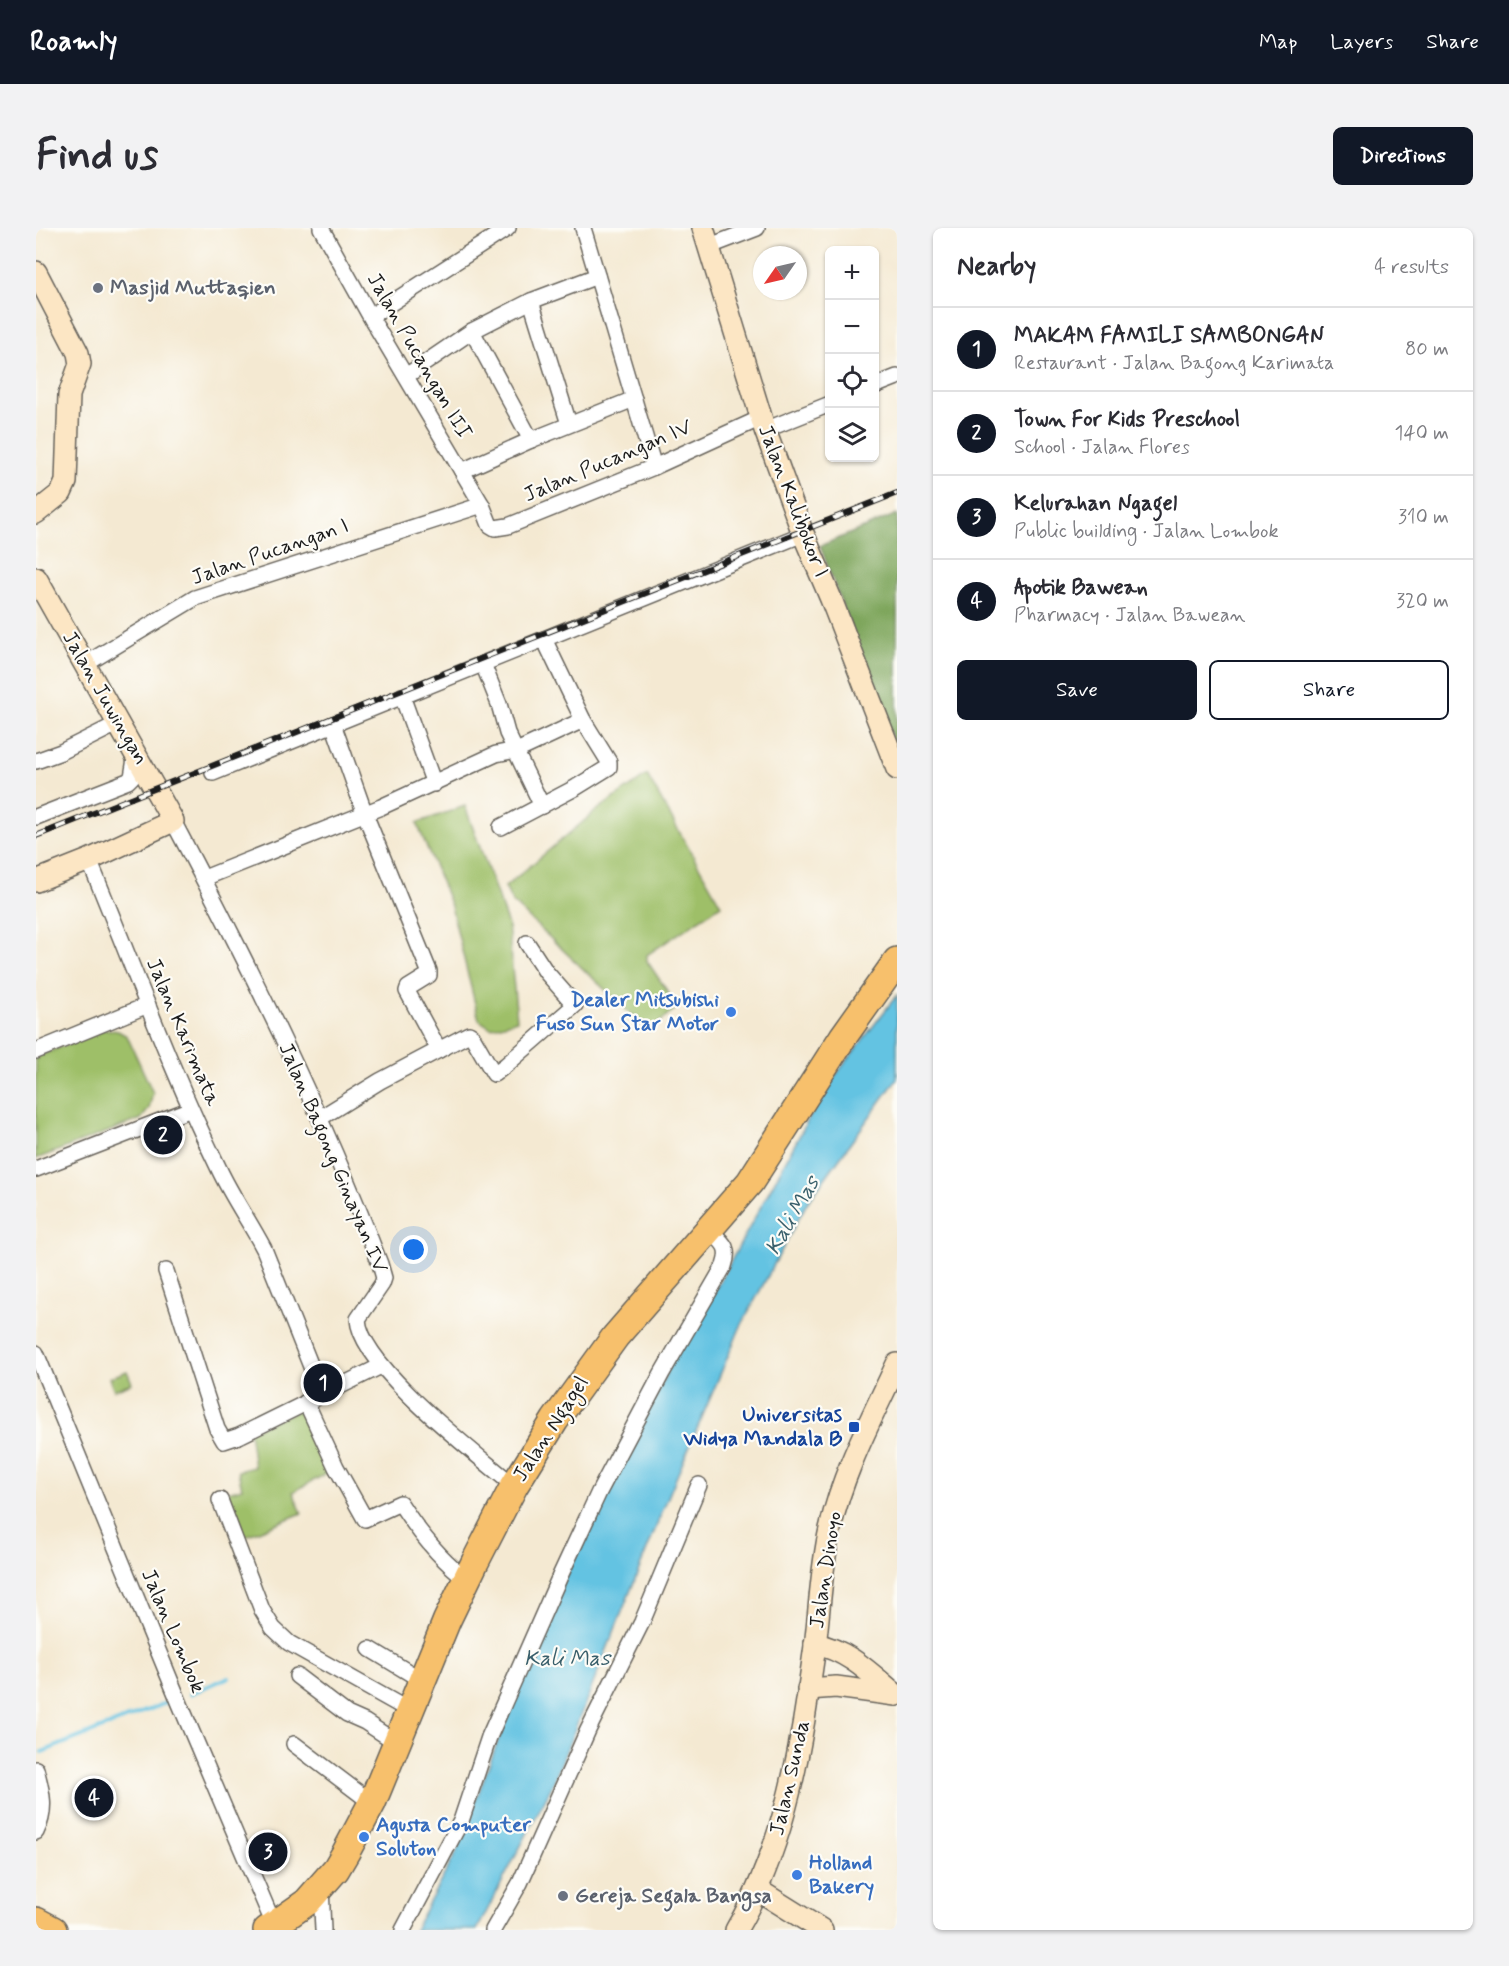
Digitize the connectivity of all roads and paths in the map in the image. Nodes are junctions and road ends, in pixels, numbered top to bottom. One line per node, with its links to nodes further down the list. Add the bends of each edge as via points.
1 (321, 228): 9 (street, Jalan Pucangan III)
2 (508, 228): 9 (street)
3 (583, 228): 7 (street)
4 (757, 228): 5 (street)
5 (707, 237): 17 (street, Jalan Kalibokor I)
6 (36, 273): 22 (street, via 80,364 69,395 66,482 61,493)
7 (597, 276): 8 (street); 14 (street)
8 (531, 301): 10 (street); 16 (street)
9 (370, 316): 11 (street, Jalan Pucangan III)
10 (472, 332): 11 (street); 18 (street)
11 (406, 376): 20 (street, Jalan Pucangan III)
12 (897, 376): 13 (street)
13 (879, 384)
14 (634, 399): 16 (street); 19 (street)
15 (825, 405): 17 (street, Jalan Pucangan IV)
16 (569, 424): 18 (street)
17 (763, 424): 19 (street, Jalan Pucangan IV); 23 (street, Jalan Kalibokor I)
18 (531, 440): 20 (street)
19 (654, 467): 21 (street, Jalan Pucangan IV, via 501,528 490,525)
20 (462, 471): 21 (street, Jalan Pucangan III)
21 (482, 504): 27 (street, Jalan Pucangan I, via 195,598)
22 (36, 513)
23 (803, 534): 25 (street); 35 (street, Jalan Kalibokor I)
24 (36, 578): 27 (street, Jalan Juwingan)
25 (544, 639): 26 (street); 29 (street)
26 (483, 664): 28 (street); 32 (street)
27 (84, 665): 30 (street, Jalan Juwingan)
28 (402, 696): 31 (street); 37 (street)
29 (583, 720): 32 (street); 39 (street, via 609,767)
30 (119, 723): 33 (street, Jalan Juwingan); 34 (street)
31 (333, 724): 36 (street); 40 (street)
32 (515, 750): 37 (street, via 496,754); 39 (street)
33 (136, 753): 38 (street, Jalan Juwingan); 41 (street, via 128,781)
34 (36, 761)
35 (897, 769)
36 (213, 773)
37 (434, 784): 40 (street)
38 (155, 788): 42 (street, Jalan Bagong Ginayan IV)
39 (542, 806): 43 (street)
40 (364, 814): 45 (street); 50 (street, via 429,971 426,978 407,991)
41 (36, 818)
42 (173, 821): 44 (street); 45 (street, Jalan Bagong Ginayan IV)
43 (501, 827)
44 (89, 860): 46 (street); 49 (street, Jalan Karimata)
45 (204, 878): 53 (street, Jalan Bagong Ginayan IV)
46 (36, 881)
47 (526, 943): 50 (street, via 575,1005 495,1074 469,1034)
48 (897, 961): 55 (highway, Jalan Ngagel, via 750,1182)
49 (148, 1005): 51 (street); 52 (street, Jalan Karimata)
50 (439, 1050): 53 (street)
51 (36, 1051)
52 (191, 1109): 54 (street); 60 (street, Jalan Karimata, via 228,1189 264,1249)
53 (320, 1118): 59 (street, Jalan Bagong Ginayan IV, via 383,1272 382,1284 358,1319)
54 (36, 1169)
55 (709, 1230): 63 (highway, Jalan Ngagel, via 597,1360); 85 (street, via 727,1250 724,1266 599,1492 492,1729 461,1821)
56 (166, 1271): 61 (street, via 224,1441)
57 (36, 1353): 82 (street, Jalan Lombok)
58 (897, 1365): 66 (street, Jalan Dinoyo, via 840,1494 830,1529)
59 (381, 1366): 60 (street); 63 (street, Jalan Bagong Ginayan IV)
60 (322, 1394): 61 (street)
61 (306, 1402): 65 (street, via 365,1519 400,1503 418,1530)
62 (699, 1485): 86 (street, via 642,1622 588,1730 520,1883)
63 (514, 1486): 65 (highway, Jalan Ngagel)
64 (220, 1500): 72 (street, via 257,1598 273,1628 290,1642)
65 (467, 1579): 69 (highway, Jalan Ngagel)
66 (815, 1644): 70 (street, Jalan Dinoyo); 71 (street, via 855,1661)
67 (370, 1649): 69 (street)
68 (297, 1676): 73 (street, via 347,1714)
69 (423, 1681): 72 (highway, Jalan Ngagel)
70 (808, 1689): 71 (street, via 844,1688); 79 (street, Jalan Sunda, via 784,1819)
71 (897, 1695)
72 (410, 1711): 73 (highway, Jalan Ngagel)
73 (397, 1743): 76 (highway, Jalan Ngagel)
74 (294, 1744): 76 (street)
75 (36, 1769): 77 (street, via 44,1806)
76 (372, 1803): 78 (highway, Jalan Ngagel, via 341,1861)
77 (36, 1832)
78 (321, 1887): 82 (highway, Jalan Ngagel); 84 (street)
79 (758, 1890): 81 (street, Jalan Sunda); 87 (street)
80 (36, 1921): 83 (highway)
81 (744, 1927)
82 (270, 1928)
83 (53, 1930)
84 (323, 1930)
85 (403, 1930)
86 (493, 1930)
87 (822, 1930)

